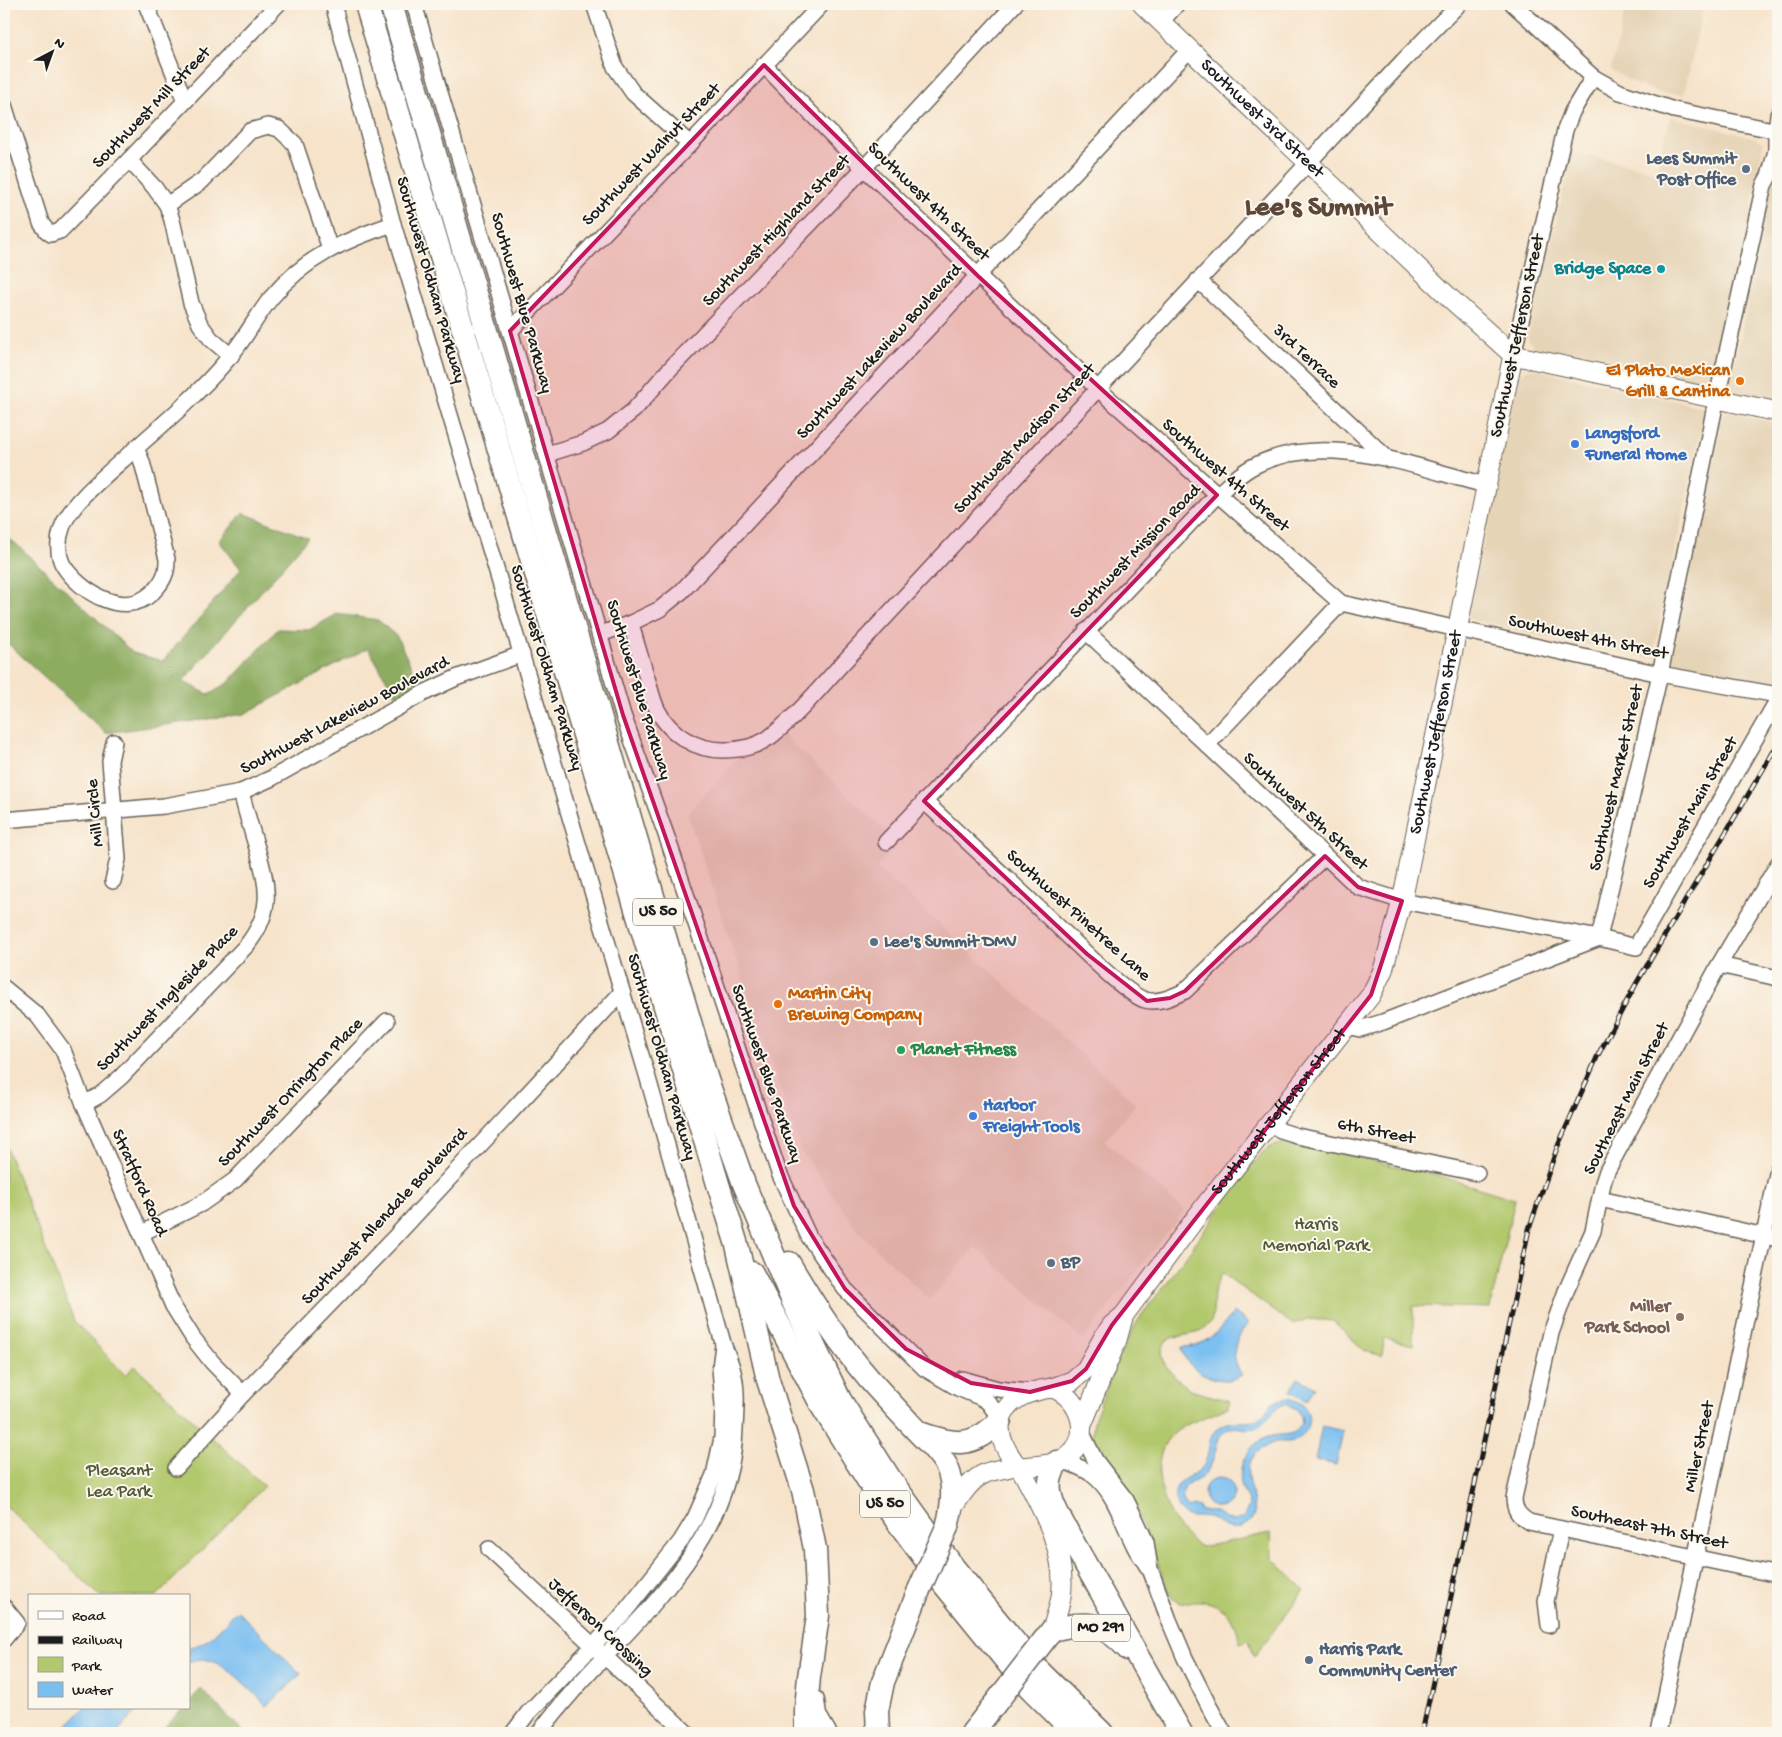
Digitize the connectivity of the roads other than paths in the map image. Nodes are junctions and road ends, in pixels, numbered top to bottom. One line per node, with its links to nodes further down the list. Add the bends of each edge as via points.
1 (146, 4): 18 (street)
2 (278, 4): 18 (street, Southwest Mill Street)
3 (333, 4): 27 (street, Southwest Oldham Parkway)
4 (366, 4): 77 (highway, US 50)
5 (391, 4): 73 (highway, US 50, via 707,1080)
6 (414, 4): 31 (street, Southwest Blue Parkway)
7 (594, 4): 22 (street, via 615,67 634,93)
8 (822, 4): 16 (street, Southwest Walnut Street)
9 (1015, 4): 25 (street, Southwest Highland Street)
10 (1142, 4): 14 (main road, Southwest 3rd Street)
11 (1177, 4): 14 (street)
12 (1459, 4): 24 (street, Southwest Madison Street)
13 (1513, 4): 17 (street)
14 (1161, 22): 15 (main road, Southwest 3rd Street)
15 (1190, 49): 24 (main road, Southwest 3rd Street); 29 (street, Southwest Lakeview Boulevard)
16 (764, 66): 22 (street, Southwest Walnut Street); 25 (street, Southwest 4th Street)
17 (1592, 77): 21 (street, via 1620,92 1674,110); 32 (street, Southwest Jefferson Street, via 1565,130)
18 (185, 101): 23 (street, Southwest Mill Street)
19 (4, 105): 23 (street, Southwest Mill Street, via 41,223 51,234 60,231)
20 (1778, 115): 21 (street, Southwest Market Street)
21 (1777, 131): 35 (street, Southwest Market Street, via 1776,151 1764,185)
22 (690, 144): 31 (street, Southwest Walnut Street)
23 (130, 160): 26 (street)
24 (1309, 163): 30 (street, Southwest Madison Street); 32 (main road, Southwest 3rd Street)
25 (864, 168): 29 (street, Southwest 4th Street); 38 (street, Southwest Highland Street, via 634,410 608,431)
26 (167, 205): 28 (street, via 202,181 250,131 268,126 279,128 296,144); 33 (street, via 190,303 211,339)
27 (393, 224): 28 (street); 47 (street, Southwest Oldham Parkway)
28 (330, 249): 33 (street, via 297,272 270,299)
29 (978, 276): 34 (street, Southwest 4th Street); 43 (street, Southwest Lakeview Boulevard, via 680,592 660,609)
30 (1198, 280): 34 (street, Southwest Madison Street); 39 (street, 3rd Terrace)
31 (510, 332): 38 (street, Southwest Blue Parkway)
32 (1513, 355): 35 (main road, Southwest 3rd Street); 40 (main road, Southwest Jefferson Street)
33 (231, 356): 37 (street)
34 (1098, 388): 41 (street, Southwest 4th Street); 43 (street, Southwest Madison Street, via 840,666 786,722 761,742 738,750 719,750 702,748 683,740 657,711)
35 (1717, 400): 36 (main road, Southwest 3rd Street); 48 (street, Southwest Market Street)
36 (1778, 412)
37 (136, 448): 37 (street, via 72,509 59,539 63,564 76,579 91,593 119,604 146,598 158,588 165,574 167,559)
38 (547, 454): 46 (street, Southwest Blue Parkway)
39 (1389, 460): 40 (street, Southwest Mission Road); 41 (street, Southwest Mission Road, via 1334,450 1292,453 1251,467)
40 (1486, 485): 44 (main road, Southwest Jefferson Street)
41 (1217, 495): 42 (street, Southwest 4th Street); 45 (street, Southwest Mission Road)
42 (1341, 603): 44 (street, Southwest 4th Street); 51 (street)
43 (631, 623): 46 (street, Southwest Lakeview Boulevard)
44 (1457, 629): 48 (street, Southwest 4th Street); 60 (main road, Southwest Jefferson Street)
45 (1086, 631): 51 (street, Southwest 5th Street); 53 (street, Southwest Mission Road)
46 (601, 634): 79 (street, Southwest Blue Parkway, via 624,715 779,1173 809,1237 824,1260 845,1289)
47 (522, 654): 52 (street, Southwest Lakeview Boulevard, via 424,693); 66 (street, Southwest Oldham Parkway)
48 (1660, 674): 49 (street, Southwest 4th Street); 61 (street, Southwest Market Street)
49 (1778, 697): 62 (street, Southwest Main Street)
50 (114, 742): 54 (street, Mill Circle, via 110,761)
51 (1207, 746): 57 (street, Southwest 5th Street)
52 (241, 792): 54 (street, Southwest Lakeview Boulevard); 69 (street, Southwest Ingleside Place, via 266,880 260,925 247,945 121,1077)
53 (924, 801): 56 (street, Southwest Mission Road); 57 (street, Southwest Pinetree Lane, via 1087,954 1131,992 1147,1001 1170,998 1185,991)
54 (114, 811): 55 (street, Southwest Lakeview Boulevard); 59 (street, Mill Circle, via 118,859)
55 (4, 820)
56 (886, 842)
57 (1325, 856): 60 (street, Southwest 5th Street, via 1358,888)
58 (1778, 864): 63 (street, Southeast Main Street)
59 (112, 881)
60 (1402, 901): 61 (street, Southwest 5th Street); 68 (main road, Southwest Jefferson Street, via 1383,970 1371,995)
61 (1599, 938): 62 (street, Southwest 5th Street); 68 (street, via 1383,1022 1360,1029)
62 (1636, 947)
63 (1719, 965): 64 (street); 74 (street, Southeast Main Street, via 1607,1171)
64 (1778, 978)
65 (4, 988): 69 (street, Stratford Road, via 37,1015 63,1050)
66 (622, 992): 82 (street, Southwest Allendale Boulevard, via 394,1238); 91 (street, Southwest Oldham Parkway, via 723,1344 720,1368 722,1438)
67 (386, 1021): 75 (street, Southwest Orrington Place, via 235,1180 201,1204)
68 (1346, 1026): 70 (main road, Southwest Jefferson Street)
69 (84, 1104): 75 (street, Stratford Road)
70 (1270, 1122): 72 (street, 6th Street, via 1281,1131 1297,1136); 78 (main road, Southwest Jefferson Street)
71 (1778, 1169): 76 (street, Miller Street)
72 (1477, 1173)
73 (744, 1184): 85 (highway, via 819,1313 868,1378); 113 (highway, US 50, via 794,1304 840,1400 890,1479 954,1568 1034,1667)
74 (1600, 1199): 76 (street); 89 (street, Southeast Main Street, via 1593,1231 1566,1291 1546,1350 1514,1498)
75 (142, 1233): 82 (street, Stratford Road, via 165,1290 193,1338)
76 (1771, 1237): 94 (street, Miller Street)
77 (738, 1245): 104 (highway, via 768,1380 803,1490 815,1550 818,1616); 112 (highway, US 50, via 823,1408 874,1490 942,1583 1021,1679)
78 (1124, 1315): 80 (main road, Southwest Jefferson Street, via 1112,1325 1086,1369 1072,1381); 84 (main road, Southwest Jefferson Street)
79 (906, 1350): 81 (street, Southwest Blue Parkway, via 971,1383 998,1390); 83 (street, Southwest Blue Parkway, via 924,1368 988,1402)
80 (1052, 1388): 81 (main road); 84 (main road, via 1060,1390 1073,1403)
81 (1030, 1392): 83 (main road, via 1008,1406)
82 (243, 1394): 88 (street, Southwest Allendale Boulevard)
83 (1000, 1419): 85 (highway, via 984,1436 965,1442 943,1441); 87 (main road, via 1002,1442)
84 (1082, 1429): 86 (main road, via 1080,1440 1071,1453); 95 (street, via 1095,1460 1126,1500 1146,1542)
85 (919, 1433): 90 (highway, via 947,1468 950,1480)
86 (1059, 1461): 87 (main road); 95 (street, via 1093,1474 1102,1483 1136,1550); 103 (highway, via 1050,1481 1054,1504)
87 (1018, 1466): 90 (main road, via 976,1478 968,1485); 99 (main road, via 1047,1522 1061,1563 1061,1596)
88 (176, 1468)
89 (1516, 1511): 92 (street, Southeast 7th Street, via 1528,1522)
90 (949, 1519): 111 (highway, bridge, via 883,1682 877,1711)
91 (702, 1522): 101 (street, Southwest Oldham Parkway, via 681,1541 620,1619); 102 (street, Southwest Oldham Parkway, via 692,1554 675,1580)
92 (1561, 1529): 94 (street, Southeast 7th Street); 98 (street, via 1546,1601)
93 (489, 1549): 101 (street, Jefferson Crossing)
94 (1696, 1557): 96 (street, Southeast 7th Street); 116 (street, Miller Street)
95 (1150, 1569): 115 (street, via 1186,1658)
96 (1778, 1575)
97 (4, 1606): 100 (street, via 17,1623)
98 (1549, 1625)
99 (1048, 1635): 103 (highway, MO 291, via 1080,1624 1090,1625 1107,1630); 105 (highway, bridge)
100 (4, 1639)
101 (593, 1647): 102 (street, Jefferson Crossing); 106 (street, Southwest Oldham Parkway, via 528,1713)
102 (605, 1658): 107 (street, Southwest Oldham Parkway); 108 (street, Jefferson Crossing)
103 (1140, 1661): 114 (highway, MO 291)
104 (809, 1677): 109 (highway); 110 (highway, via 815,1716)
105 (985, 1722)
106 (513, 1733)
107 (539, 1733)
108 (687, 1733)
109 (806, 1733)
110 (825, 1733)
111 (878, 1733)
112 (1076, 1733)
113 (1102, 1733)
114 (1181, 1733)
115 (1224, 1733)
116 (1658, 1733)

